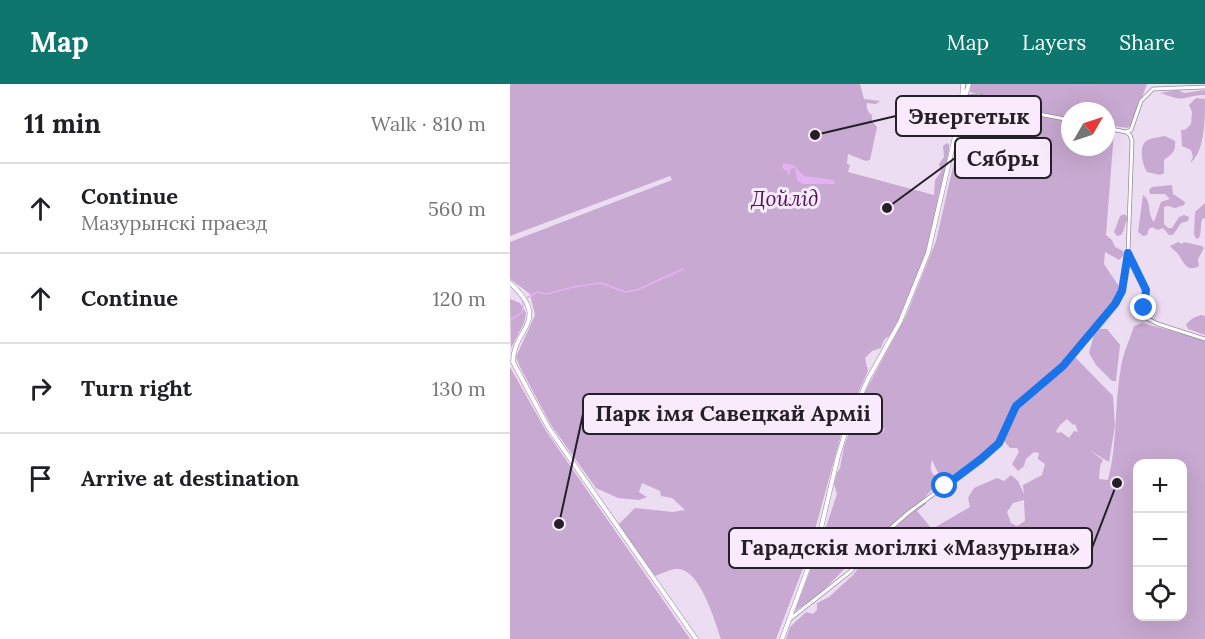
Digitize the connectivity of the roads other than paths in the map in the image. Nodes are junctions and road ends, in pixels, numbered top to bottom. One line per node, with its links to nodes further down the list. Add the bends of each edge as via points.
1 (963, 84): 4 (street)
2 (969, 84): 4 (street)
3 (1205, 87): 6 (street, via 1150,91 1141,101)
4 (964, 96): 5 (street, via 979,96); 13 (street, via 928,253 900,322 847,427 821,531)
5 (1061, 118)
6 (1134, 128): 8 (street); 9 (street)
7 (1115, 130): 8 (street)
8 (1126, 132): 9 (street)
9 (1132, 141): 10 (street)
10 (1128, 253): 12 (street, via 1146,290 1144,317); 13 (street, via 1122,291 1115,304 1063,366 1016,406 999,443 908,513 867,549 851,571)
11 (510, 283): 14 (street, via 525,299 530,312 513,362 548,428)
12 (1205, 339)
13 (789, 620): 15 (street)
14 (696, 639)
15 (782, 639)

